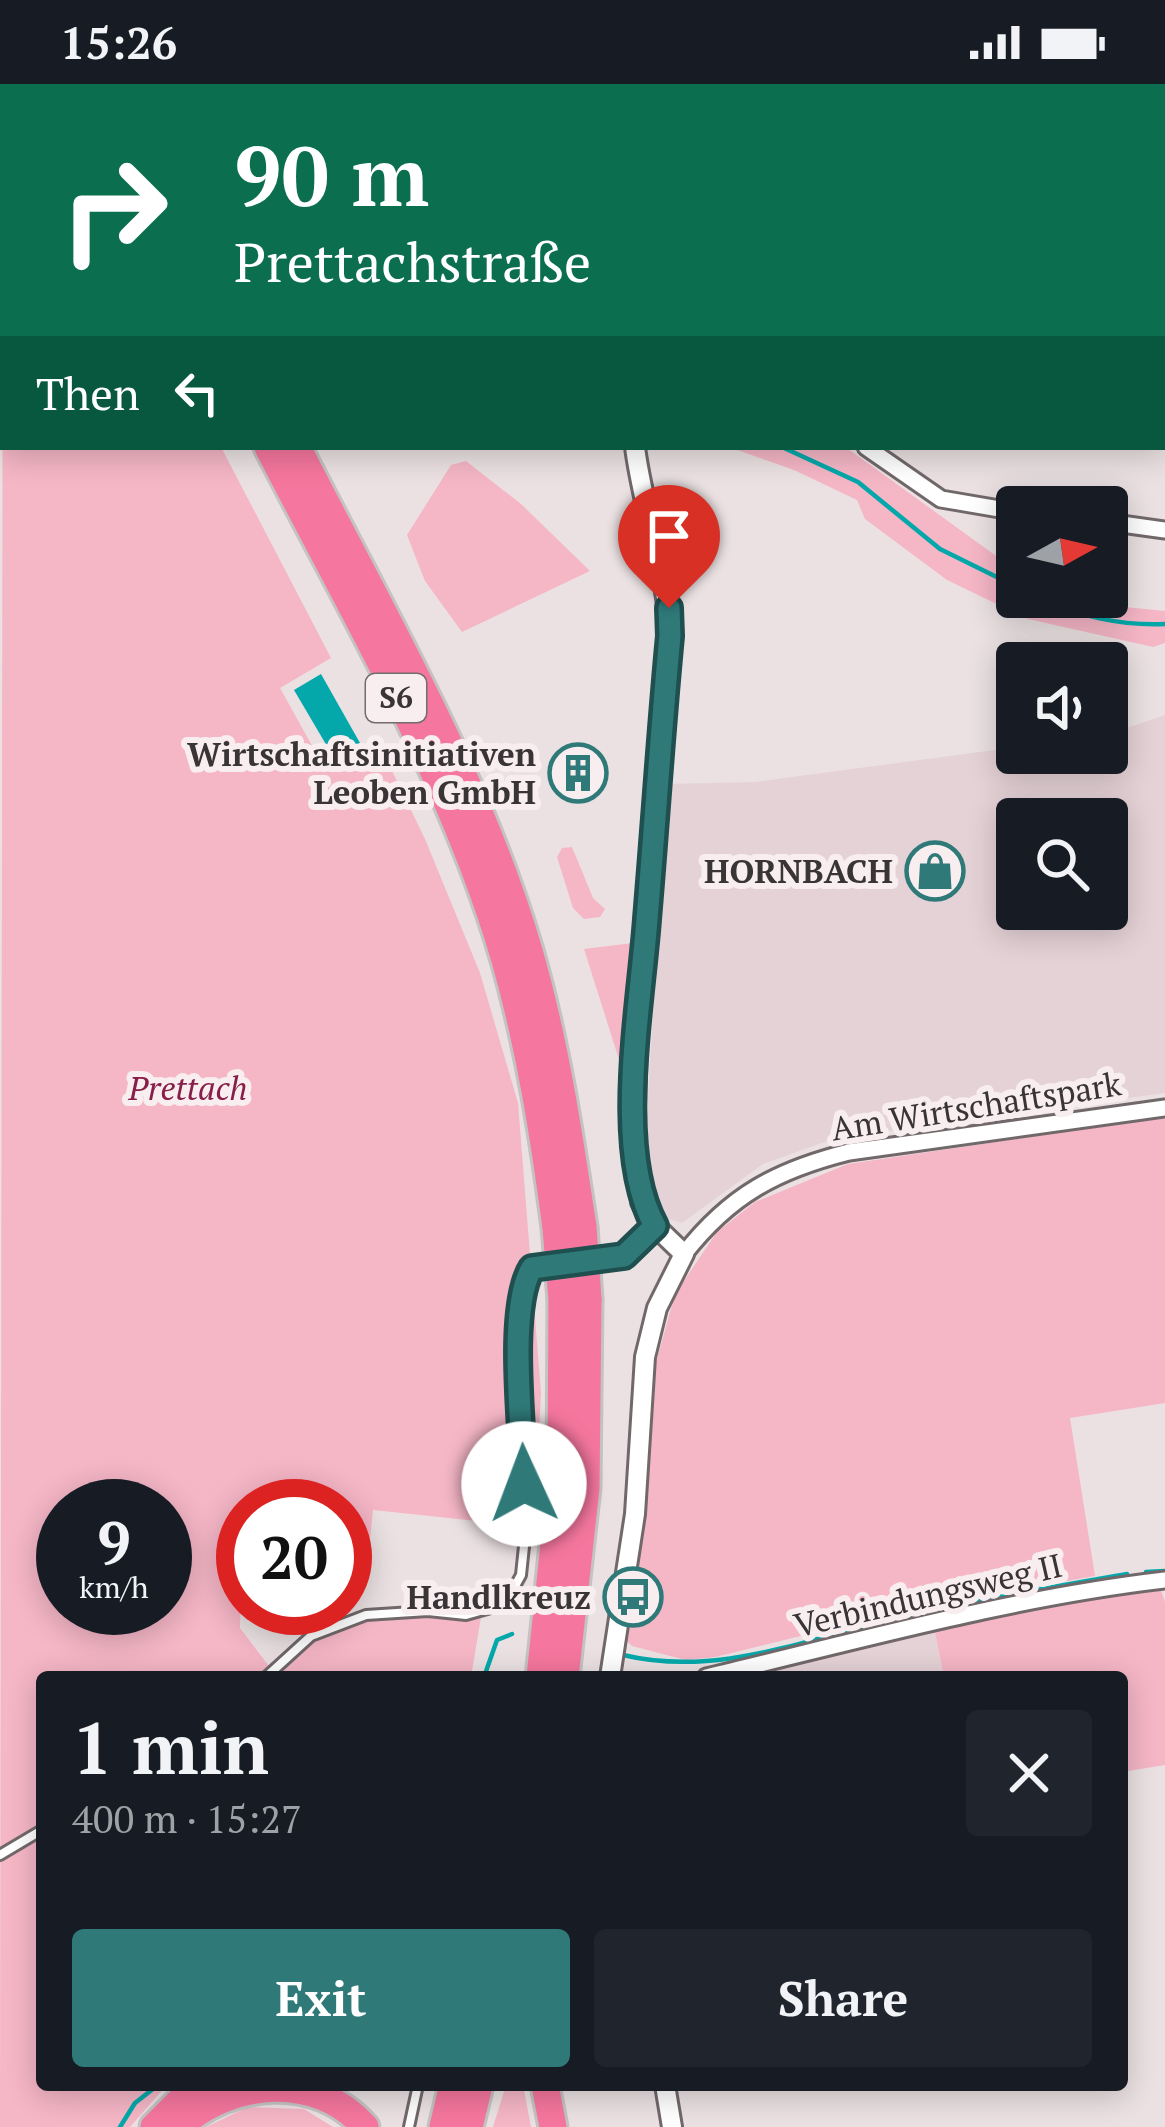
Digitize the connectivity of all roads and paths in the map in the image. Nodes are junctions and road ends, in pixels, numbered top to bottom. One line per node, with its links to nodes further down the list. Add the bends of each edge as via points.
1 (270, 450): 10 (highway, S6, via 462,842 504,957)
2 (299, 450): 10 (highway, S6, via 487,832 528,950 562,1087)
3 (635, 450): 9 (street, via 665,576 670,636 634,1088 641,1202)
4 (870, 450): 5 (street, via 941,500)
5 (996, 509)
6 (1128, 525): 7 (street)
7 (1165, 530)
8 (1165, 1108): 11 (street, Am Wirtschaftspark, via 802,1164 735,1202)
9 (655, 1226): 11 (street); 14 (lane, via 624,1256 532,1268 522,1288 526,1527 521,1575 506,1604 466,1615 366,1615 311,1636)
10 (569, 1228): 12 (highway, S6, bridge)
11 (684, 1254): 17 (street, via 657,1308 645,1357 634,1514)
12 (575, 1299): 15 (highway, S6); 16 (highway, S6, via 586,1488)
13 (1165, 1580): 18 (street, Verbindungsweg II, via 1038,1599)
14 (273, 1671)
15 (541, 1671)
16 (566, 1671)
17 (611, 1671)
18 (732, 1671)
19 (36, 1834): 20 (lane)
20 (0, 1855)
21 (190, 2091): 29 (highway)
22 (245, 2091): 30 (highway, via 205,2106)
23 (303, 2091): 31 (highway)
24 (417, 2091): 32 (lane)
25 (451, 2091): 33 (highway)
26 (478, 2091): 34 (highway)
27 (546, 2091): 35 (highway)
28 (666, 2091): 36 (street)
29 (154, 2127)
30 (179, 2127)
31 (365, 2127)
32 (409, 2127)
33 (442, 2127)
34 (469, 2127)
35 (553, 2127)
36 (672, 2127)

